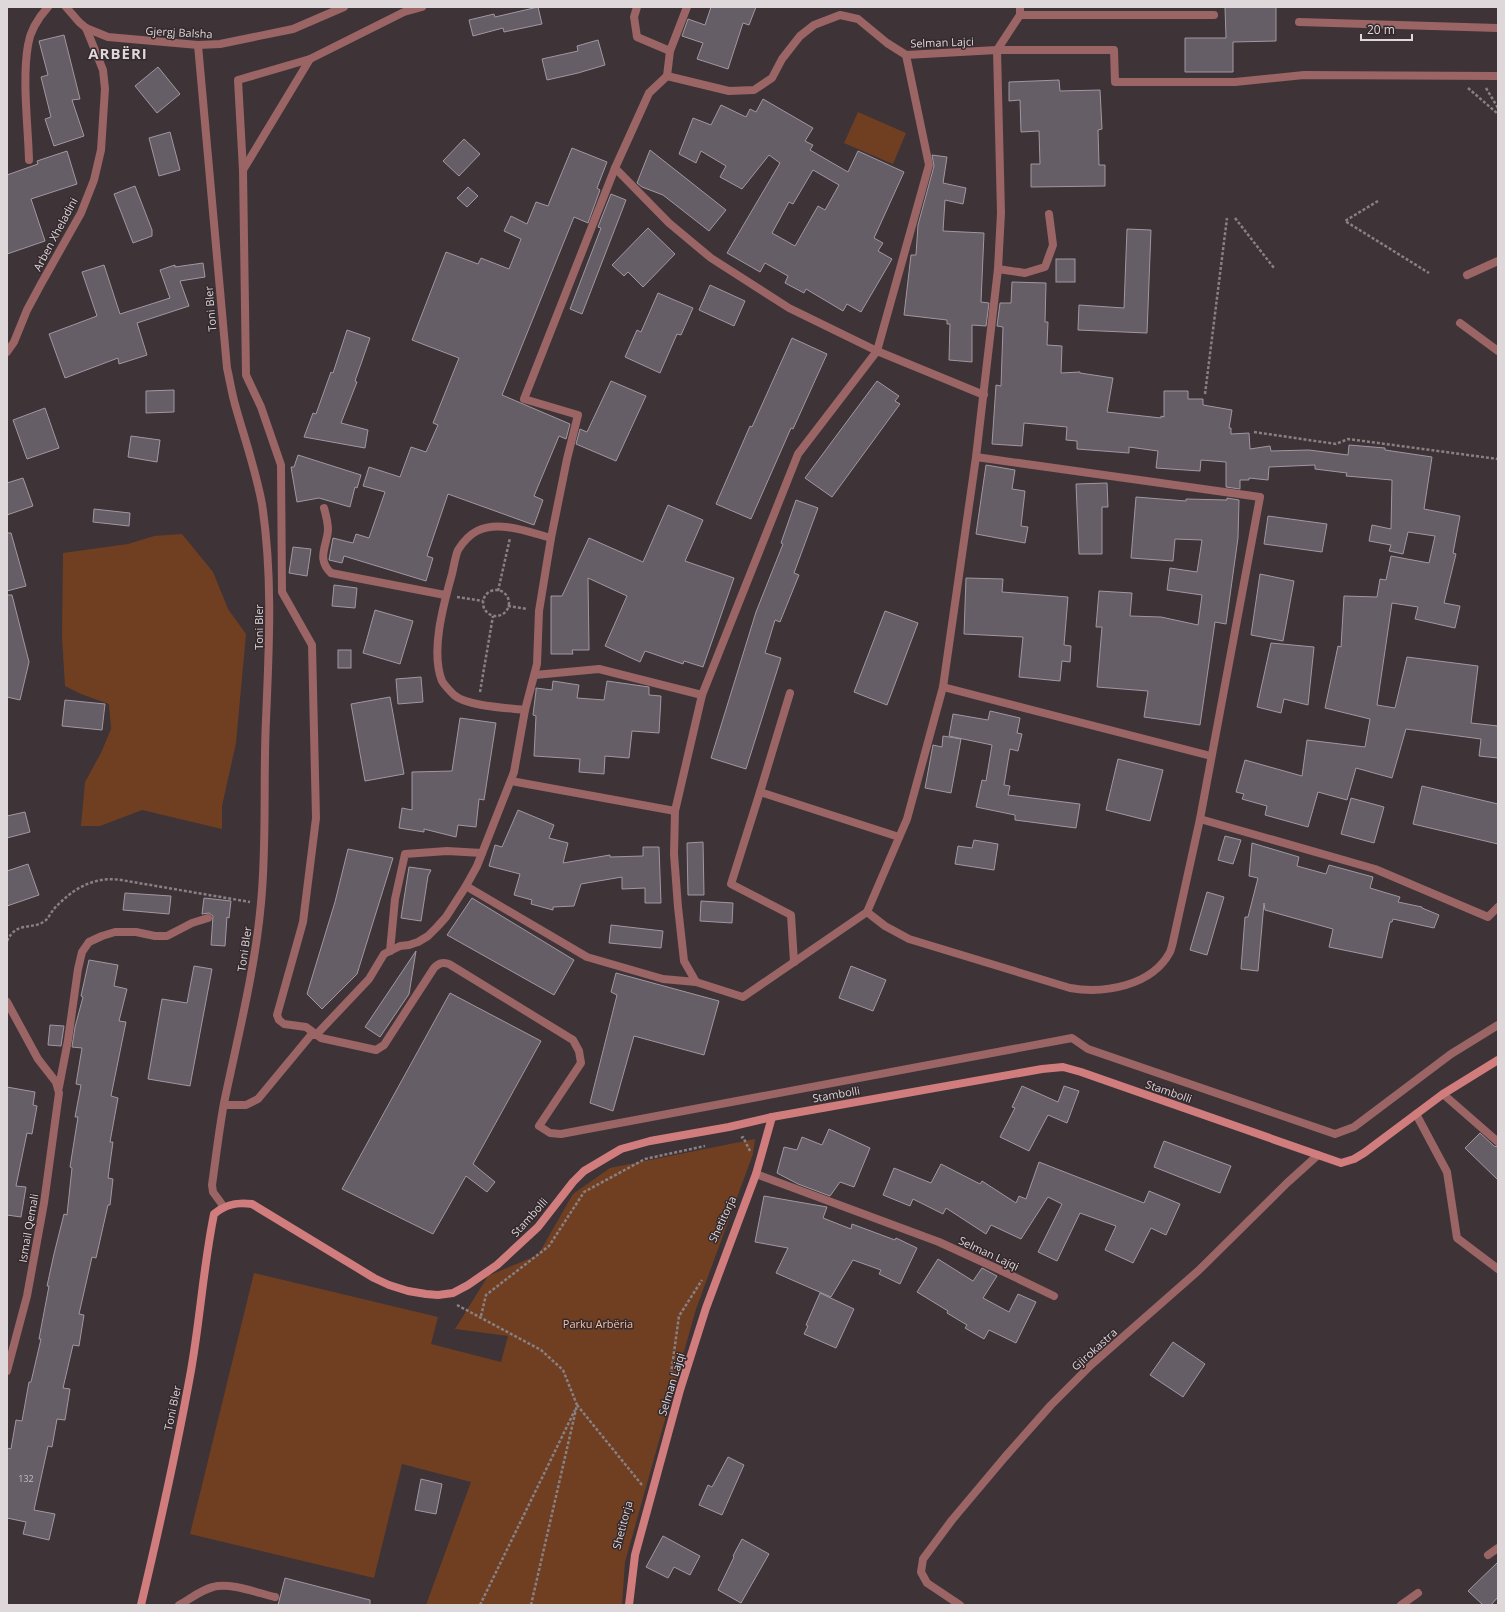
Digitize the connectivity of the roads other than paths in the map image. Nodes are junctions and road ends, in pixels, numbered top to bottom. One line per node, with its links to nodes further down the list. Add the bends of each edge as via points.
1 (48, 7): 19 (street, via 34,26 28,44 26,74)
2 (66, 7): 10 (street, Gjergj Balsha)
3 (344, 7): 12 (street, Gjergj Balsha, via 293,29 220,44)
4 (422, 7): 16 (street, via 404,12)
5 (637, 7): 14 (street, via 634,17 637,37)
6 (687, 7): 14 (street)
7 (1020, 11): 8 (street); 13 (street)
8 (1214, 15)
9 (1299, 22): 11 (street)
10 (86, 28): 12 (street, Gjergj Balsha, via 108,37); 29 (street, Arben Xheladini, via 103,70 105,89 101,150 94,180 81,213)
11 (1498, 28)
12 (198, 45): 60 (street, Toni Bler, via 227,368 262,504 270,631 264,750 264,853 261,904 249,985)
13 (997, 50): 15 (street, Selman Lajci); 18 (street, Selman Lajci, via 1114,50 1114,82 1234,82 1304,75); 24 (street, via 1001,213)
14 (670, 51): 17 (street)
15 (906, 55): 17 (street, Selman Lajci, via 858,19 840,14 814,25 800,36 782,59 772,78 754,90 728,91); 28 (street, via 929,165)
16 (310, 59): 21 (street); 21 (street, via 238,80)
17 (667, 76): 20 (street, via 649,93)
18 (1498, 76)
19 (29, 160)
20 (615, 168): 28 (street, via 669,223 711,258 789,308); 33 (street, via 524,399 578,415)
21 (243, 170): 56 (street, via 246,375 261,407 282,465 282,592 312,645 316,818 304,922 277,1015 284,1024 306,1027)
22 (1049, 214): 24 (street, via 1053,245 1045,267 1025,273)
23 (1498, 261): 25 (street)
24 (998, 269): 30 (street)
25 (1467, 275)
26 (1460, 323): 27 (street)
27 (1498, 350)
28 (876, 351): 30 (street); 38 (street, via 798,454)
29 (7, 352)
30 (984, 395): 31 (street)
31 (976, 457): 36 (street); 40 (street, via 1260,497)
32 (324, 508): 34 (street, via 328,529 323,560 331,573)
33 (551, 538): 34 (street, via 512,528 488,527 478,530 469,535 458,551); 35 (street, via 539,610)
34 (445, 595): 39 (street, via 438,648 443,682 455,697 464,701)
35 (535, 675): 38 (street, via 599,669); 39 (street)
36 (943, 687): 40 (street); 45 (street, via 907,819)
37 (790, 693): 42 (street)
38 (702, 695): 43 (street)
39 (525, 710): 41 (street)
40 (1211, 756): 44 (street)
41 (511, 781): 43 (street); 46 (street)
42 (760, 792): 45 (street); 52 (street, via 731,884 791,915)
43 (675, 811): 53 (street, via 674,854 684,960)
44 (1200, 819): 48 (street, via 1375,869 1488,917); 49 (street, via 1170,951 1150,974 1138,981 1102,990 1084,991 1070,988 909,939 885,926)
45 (899, 837): 49 (street)
46 (482, 853): 47 (street); 51 (street, via 447,851 405,854 395,899)
47 (466, 886): 51 (street, via 446,917 428,936); 53 (street, via 587,956 664,979)
48 (1498, 907)
49 (867, 912): 52 (street)
50 (208, 918): 58 (street, Ismail Qemali, via 167,936 116,932 89,942 82,952 78,969)
51 (390, 951): 56 (street, via 384,954 369,979)
52 (794, 962): 53 (street, via 743,997)
53 (696, 982)
54 (7, 1002): 58 (street, via 38,1059)
55 (1498, 1025): 56 (street, via 1451,1054 1354,1127 1335,1134 1088,1049 1072,1038 561,1134 550,1133 539,1126 581,1063 579,1051 573,1040 444,963 434,968 380,1048 370,1050)
56 (316, 1035): 60 (street, via 311,1035 258,1099 246,1105)
57 (1498, 1060): 59 (street, Stambolli)
58 (59, 1087): 70 (street, Ismail Qemali, via 44,1203 27,1296)
59 (1443, 1094): 61 (street, Stambolli); 63 (street)
60 (224, 1106): 66 (street, Toni Bler, via 212,1185 213,1192)
61 (1416, 1114): 64 (street, Stambolli, via 1364,1153 1347,1162 1341,1163); 68 (street, via 1447,1172 1457,1238)
62 (772, 1116): 64 (street, Stambolli, via 1063,1067); 65 (street, Selman Lajqi); 66 (street, Stambolli, via 621,1149 584,1171 538,1227 497,1265 453,1293 438,1295 408,1291 374,1278 252,1204 236,1203)
63 (1498, 1142)
64 (1318, 1155): 78 (street, Gjirokastra, via 1287,1182 1198,1271 1091,1365 1051,1405 967,1503 923,1559 921,1572 927,1583)
65 (756, 1174): 69 (street, Selman Lajqi, via 939,1242); 77 (street, Selman Lajqi, via 706,1308 680,1390 635,1555)
66 (224, 1207): 67 (street, Stambolli)
67 (214, 1214): 75 (street, Toni Bler, via 190,1377)
68 (1498, 1269)
69 (1054, 1296)
70 (7, 1370)
71 (1498, 1548): 72 (street)
72 (1488, 1555)
73 (1418, 1593): 79 (street)
74 (275, 1597): 76 (street, via 223,1585 203,1591)
75 (141, 1605)
76 (179, 1605)
77 (629, 1605)
78 (960, 1605)
79 (1402, 1605)

